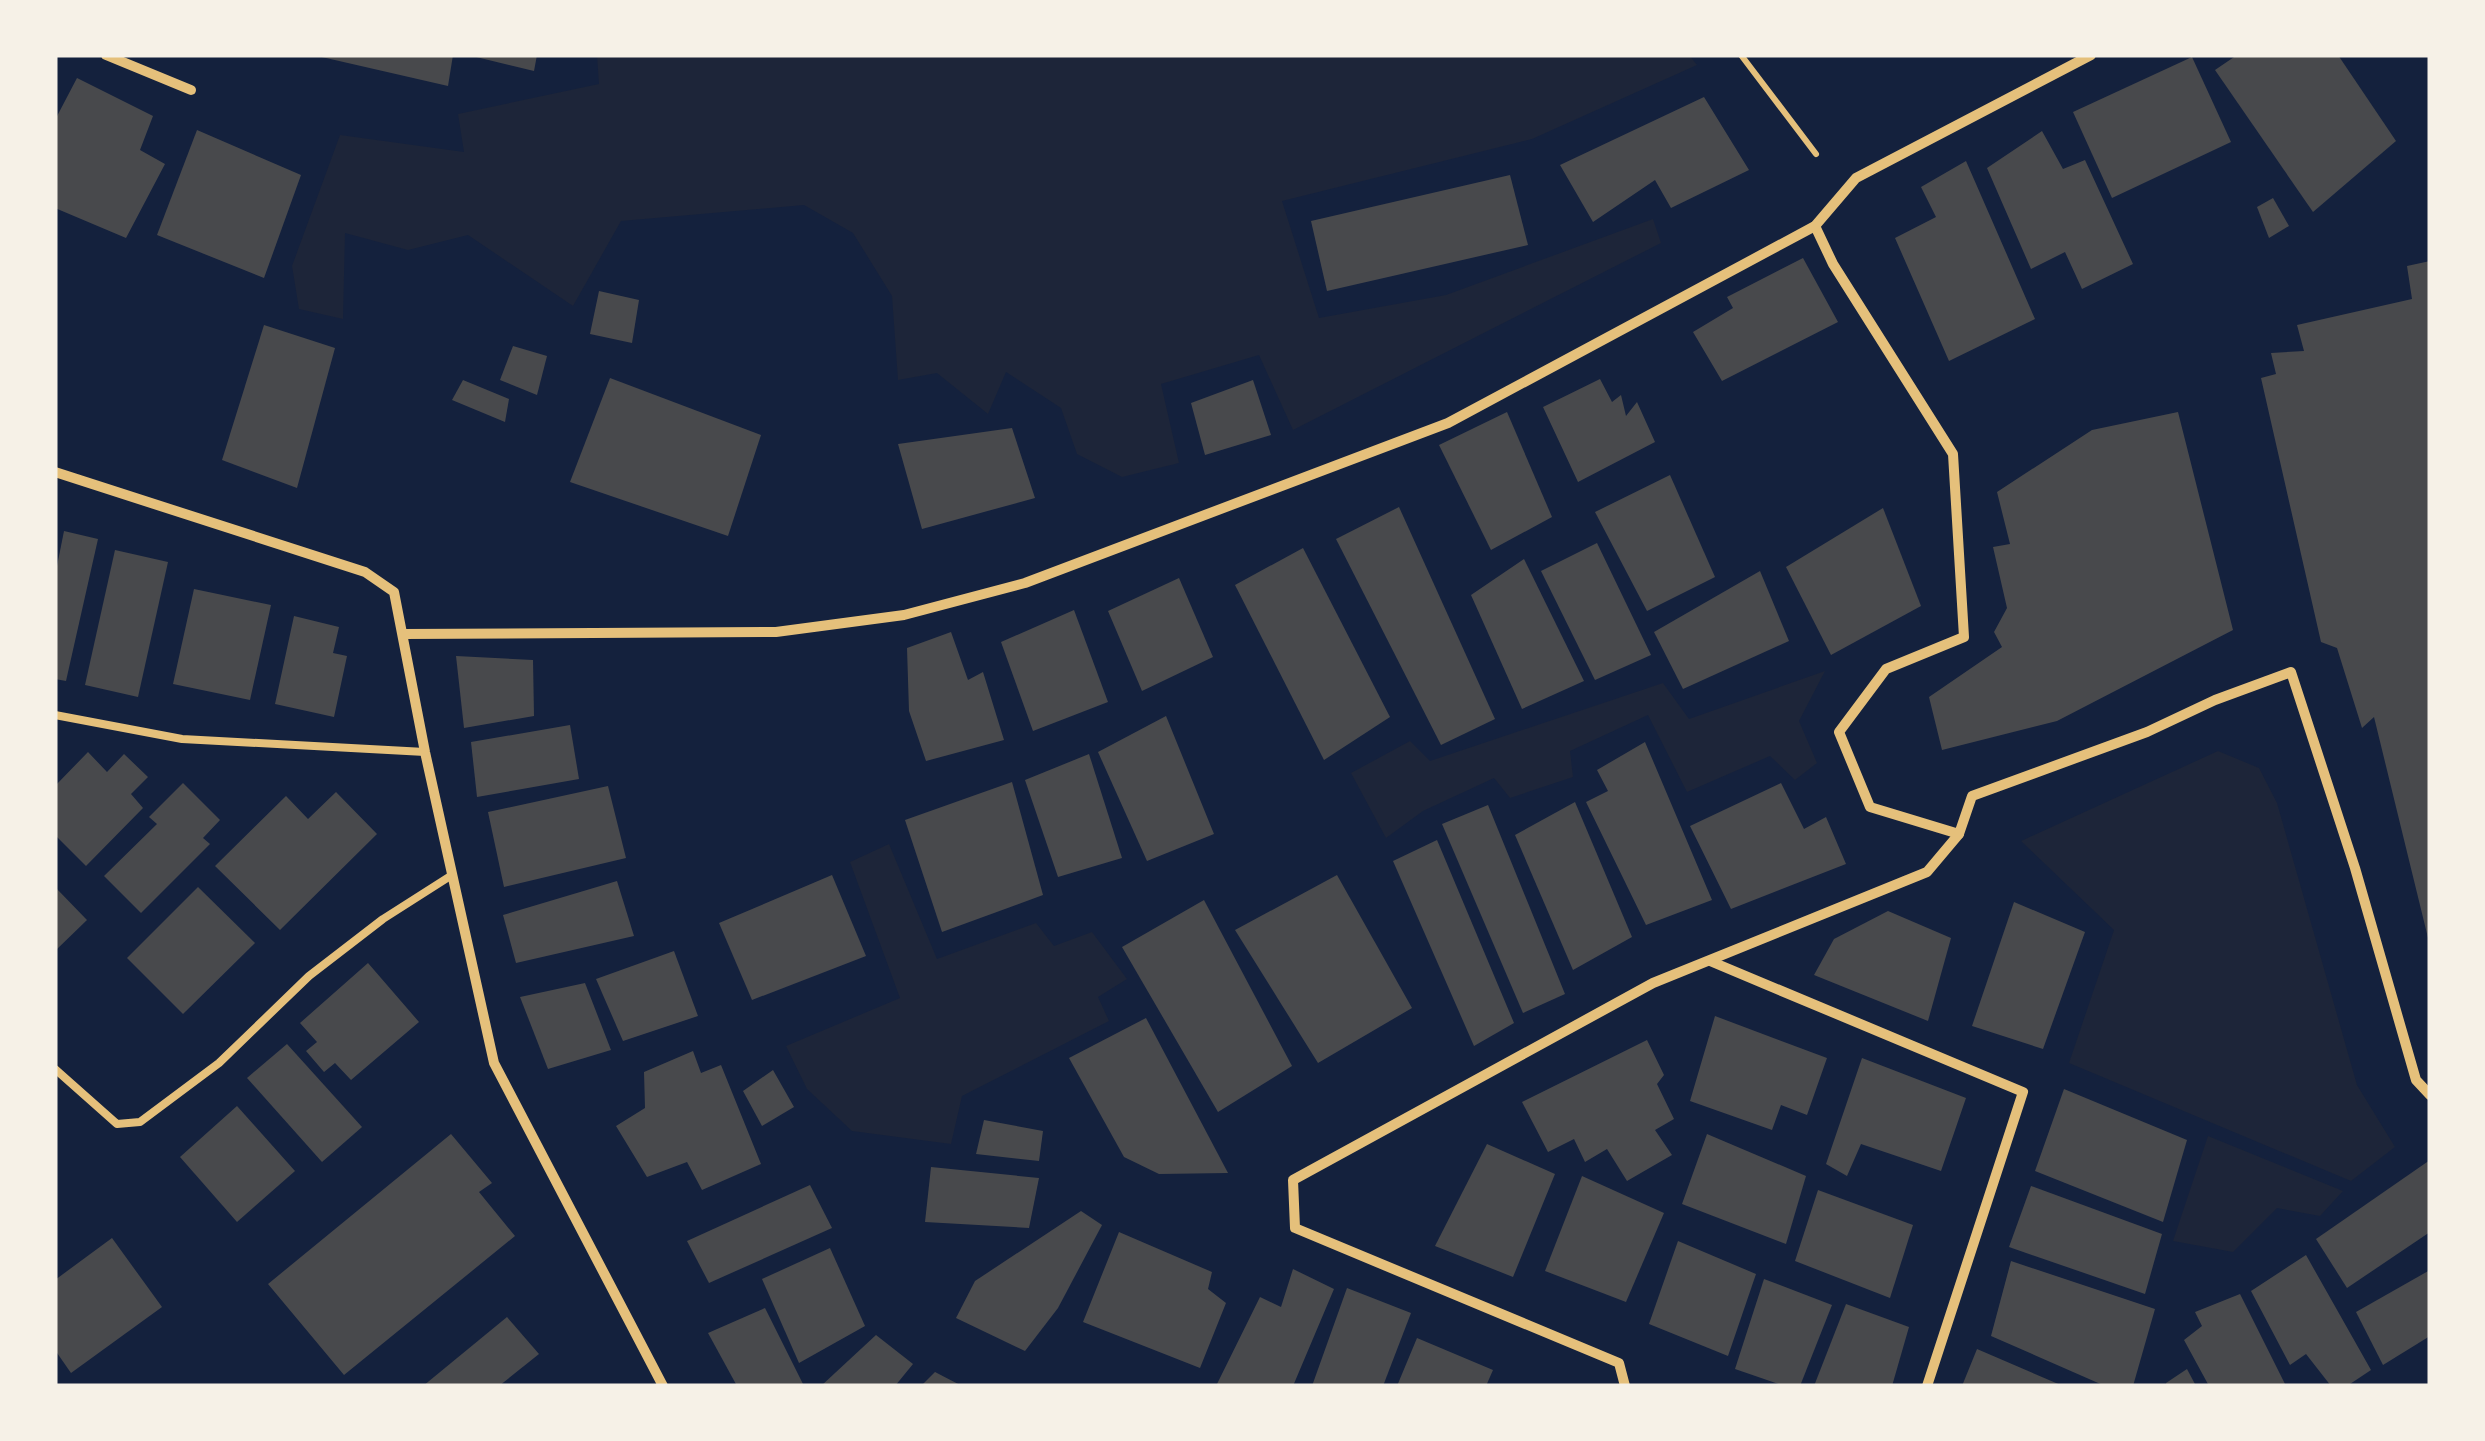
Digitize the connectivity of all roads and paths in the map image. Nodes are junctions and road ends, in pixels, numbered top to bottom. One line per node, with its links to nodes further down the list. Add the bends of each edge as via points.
1 (106, 55): 4 (street)
2 (1741, 55): 5 (path)
3 (2091, 55): 6 (street, via 1856,178)
4 (191, 90)
5 (1820, 159)
6 (1815, 226): 8 (street, via 1448,423 1024,584 904,615 776,632); 11 (street, via 1953,454 1964,637 1886,668 1839,732 1870,807)
7 (55, 472): 8 (street, via 365,572 394,592)
8 (403, 634): 10 (street)
9 (55, 715): 10 (lane, via 182,738)
10 (425, 752): 12 (street)
11 (1959, 834): 13 (street, via 1927,872); 15 (street, via 1972,796 2291,672 2416,1080)
12 (452, 874): 14 (lane, via 309,976 219,1063 140,1122 117,1124); 16 (street, via 494,1063)
13 (1710, 961): 17 (street, via 1653,982 1293,1180 1295,1228 1619,1362); 18 (street, via 2024,1092)
14 (55, 1069)
15 (2430, 1095)
16 (663, 1386)
17 (1625, 1386)
18 (1927, 1386)

